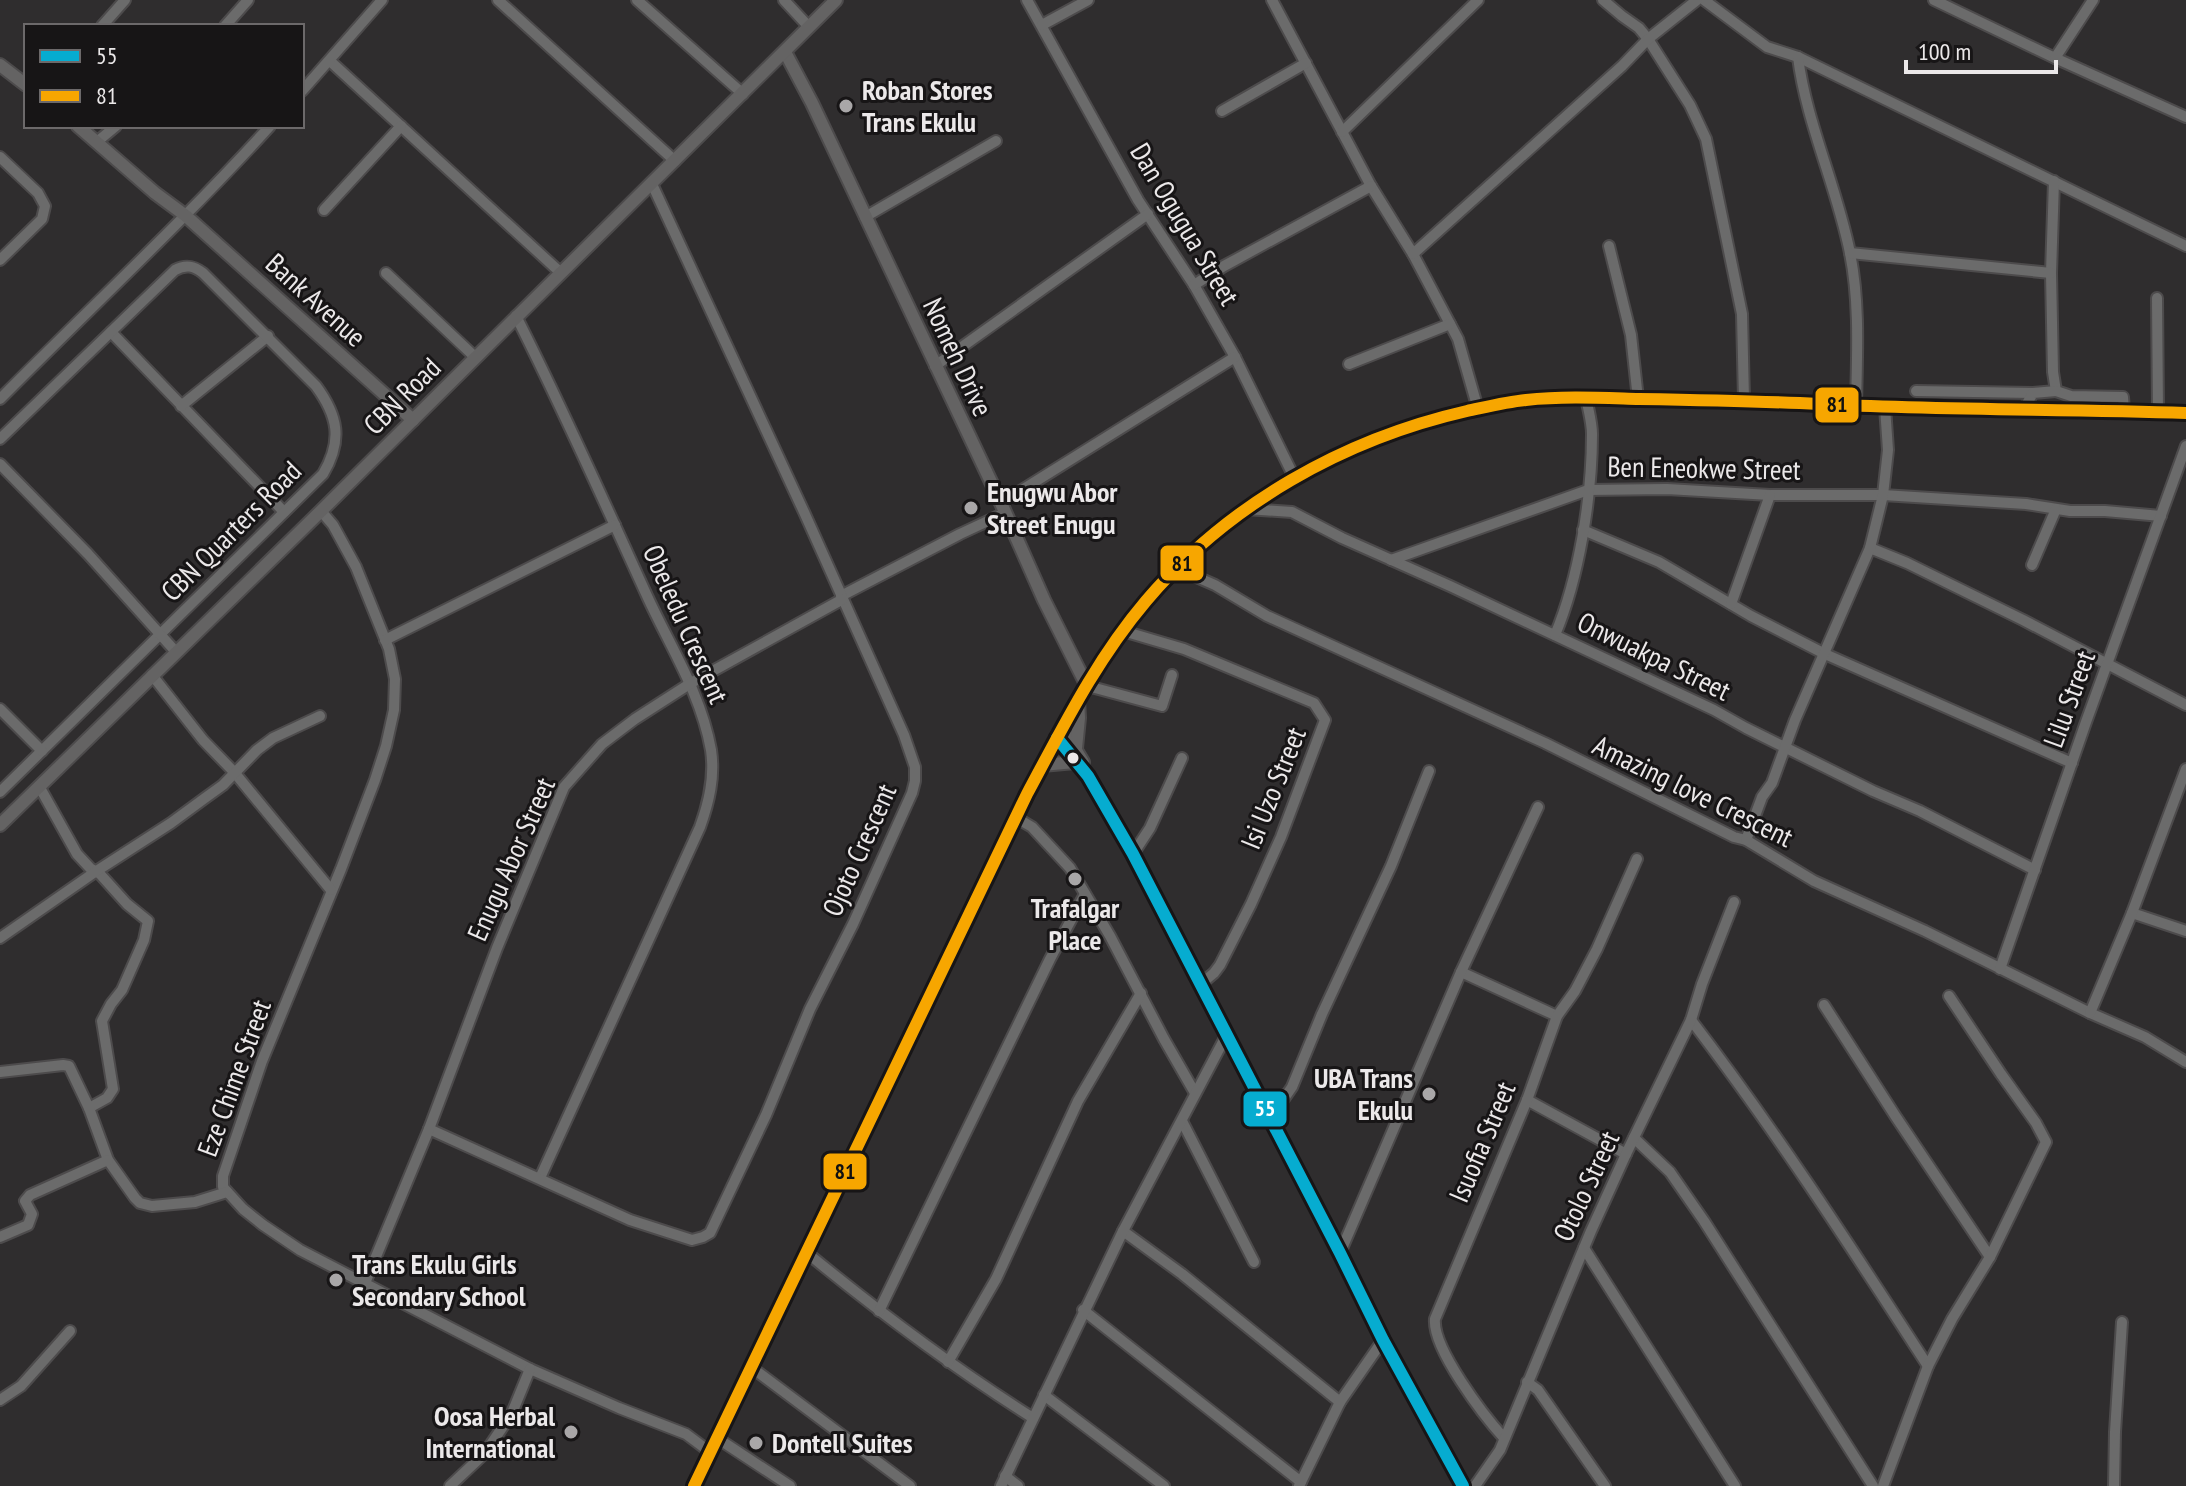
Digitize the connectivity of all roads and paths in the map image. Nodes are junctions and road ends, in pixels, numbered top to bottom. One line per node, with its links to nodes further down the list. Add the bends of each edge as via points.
1 (125, 0): 17 (street)
2 (248, 0): 18 (street)
3 (382, 0): 25 (street)
4 (498, 0): 41 (street)
5 (637, 0): 30 (street)
6 (784, 0): 20 (street)
7 (836, 0): 20 (main road, CBN Road)
8 (1027, 0): 19 (street, Dan Ogugua Street)
9 (1088, 0): 19 (street)
10 (1478, 0): 37 (street)
11 (1603, 0): 21 (street)
12 (1697, 0): 21 (street)
13 (1704, 0): 23 (street, via 1767,47)
14 (1934, 0): 24 (street)
15 (2093, 0): 24 (street)
16 (1275, 2): 26 (street)
17 (104, 24)
18 (227, 24)
19 (1042, 25): 46 (street, Dan Ogugua Street)
20 (809, 27): 22 (main road, CBN Road)
21 (1648, 39): 52 (street); 73 (street, via 1706,139 1742,314)
22 (785, 52): 30 (main road, CBN Road); 48 (main road, Nomeh Drive)
23 (1798, 57): 42 (street); 51 (street)
24 (2055, 58): 32 (street)
25 (330, 61): 29 (street); 33 (street)
26 (1306, 63): 31 (street); 37 (street)
27 (0, 65): 28 (main road)
28 (24, 83)
29 (304, 89)
30 (743, 94): 41 (main road, CBN Road)
31 (1222, 111)
32 (2186, 117)
33 (401, 126): 45 (street); 55 (street)
34 (81, 128): 38 (main road, Bank Avenue)
35 (114, 128): 38 (street)
36 (268, 128): 47 (street)
37 (1342, 132): 44 (street)
38 (98, 141): 47 (main road, Bank Avenue)
39 (996, 141): 48 (street)
40 (0, 157): 53 (street, via 45,206 42,219)
41 (675, 161): 43 (main road, CBN Road)
42 (2054, 181): 50 (street); 56 (street)
43 (652, 184): 55 (main road, CBN Road); 102 (street, Ojoto Crescent)
44 (1371, 186): 52 (street); 57 (street)
45 (324, 210)
46 (1148, 214): 57 (street, Dan Ogugua Street); 66 (street)
47 (186, 216): 71 (street); 82 (main road, Bank Avenue)
48 (865, 217): 66 (main road, Nomeh Drive)
49 (1609, 246): 72 (street, via 1631,335)
50 (2186, 246)
51 (1850, 253): 56 (street); 74 (street, via 1857,305)
52 (1413, 254): 60 (street)
53 (0, 260)
54 (386, 273): 63 (street)
55 (561, 273): 59 (main road, CBN Road)
56 (2051, 273): 68 (street)
57 (1194, 285): 64 (street, Dan Ogugua Street)
58 (2157, 298): 80 (street)
59 (516, 316): 63 (main road, CBN Road); 96 (street, Obeledu Crescent)
60 (1450, 324): 65 (street); 77 (street)
61 (111, 332): 62 (street, CBN Quarters Road, via 175,270 187,266 203,273); 75 (street); 83 (street, CBN Quarters Road)
62 (268, 336): 75 (street); 94 (street, CBN Quarters Road, via 316,386 335,420 332,458)
63 (475, 357): 82 (main road, CBN Road)
64 (1235, 357): 86 (street, Dan Ogugua Street); 90 (street, Enugu Abor Street)
65 (1349, 364)
66 (935, 366): 90 (main road, Nomeh Drive)
67 (1916, 391): 69 (street)
68 (2056, 391): 69 (street); 79 (street, via 2123,397)
69 (2033, 393): 78 (street)
70 (1586, 397): 72 (main road); 77 (main road); 87 (street, via 1592,432)
71 (0, 399)
72 (1638, 399): 73 (main road)
73 (1744, 400): 74 (main road)
74 (1856, 405): 76 (main road)
75 (181, 406): 94 (street)
76 (1885, 407): 78 (main road); 89 (street)
77 (1478, 409): 86 (main road, via 1379,437)
78 (2024, 409): 79 (main road)
79 (2124, 411): 80 (main road)
80 (2158, 412): 81 (main road)
81 (2186, 413)
82 (413, 420): 93 (main road, CBN Road)
83 (0, 439)
84 (2186, 446): 95 (street, Lilu Street)
85 (0, 464): 105 (street)
86 (1294, 477): 91 (main road)
87 (1588, 490): 88 (street, Ben Eneokwe Street); 97 (street); 99 (street, Ben Eneokwe Street)
88 (1770, 495): 89 (street, Ben Eneokwe Street); 103 (street)
89 (1883, 495): 92 (street, Ben Eneokwe Street); 98 (street)
90 (1003, 508): 102 (street, Enugu Abor Street); 114 (main road, Nomeh Drive)
91 (1246, 509): 99 (street, Onwuakpa Street, via 1292,512); 101 (main road)
92 (2056, 509): 95 (street, Ben Eneokwe Street); 100 (street)
93 (321, 511): 107 (street, Eze Chime Street, via 356,567); 108 (main road, CBN Road)
94 (284, 512): 105 (street, CBN Quarters Road)
95 (2161, 516): 110 (street, Lilu Street)
96 (615, 525): 107 (street); 113 (street, Obeledu Crescent)
97 (1583, 530): 103 (street, via 1659,562); 106 (street)
98 (1870, 548): 109 (street); 110 (street)
99 (1391, 560): 106 (street, Onwuakpa Street)
100 (2032, 565)
101 (1176, 568): 104 (main road); 134 (street, Amazing love Crescent, via 1267,616)
102 (842, 598): 113 (street, Enugu Abor Street); 166 (street, Ojoto Crescent, via 914,760 915,781 715,1224 703,1237 682,1238)
103 (1731, 604): 109 (street)
104 (1123, 631): 114 (main road); 147 (street, Isi Uzo Street, via 1184,649 1314,703 1325,720 1251,904 1220,965)
105 (159, 634): 108 (street); 121 (street, CBN Quarters Road)
106 (1555, 635): 120 (street, Onwuakpa Street)
107 (385, 640): 139 (street, Eze Chime Street, via 395,679 391,725)
108 (176, 652): 111 (main road, CBN Road)
109 (1825, 654): 120 (street); 124 (street)
110 (2107, 664): 116 (street); 124 (street, Lilu Street)
111 (152, 675): 128 (street); 129 (main road, CBN Road)
112 (1172, 675): 114 (street, via 1162,706)
113 (691, 683): 162 (street, Enugu Abor Street, via 610,738 562,790); 166 (street, Obeledu Crescent, via 712,757 707,808)
114 (1086, 684): 115 (main road)
115 (1078, 697): 119 (main road); 122 (main road)
116 (2186, 705)
117 (0, 709): 121 (street)
118 (320, 716): 128 (street, via 273,738)
119 (1060, 732): 122 (main road); 125 (main road)
120 (1785, 746): 134 (street); 137 (street, Onwuakpa Street)
121 (42, 751): 130 (street, CBN Quarters Road)
122 (1075, 755): 125 (main road); 135 (main road)
123 (1182, 758): 135 (street)
124 (2072, 763): 137 (street, Lilu Street)
125 (1042, 765): 132 (main road)
126 (2186, 769): 142 (street)
127 (1429, 771): 160 (street, via 1292,1087)
128 (234, 772): 138 (street, via 171,823); 139 (street)
129 (39, 786): 133 (main road, CBN Road); 138 (street, via 72,847)
130 (0, 792)
131 (1538, 807): 146 (street)
132 (1015, 817): 140 (street, via 1032,827 1070,868); 171 (main road)
133 (0, 825)
134 (1746, 840): 145 (street, Amazing love Crescent, via 1814,881)
135 (1133, 854): 147 (main road)
136 (1637, 859): 152 (street, Isuofia Street, via 1597,949)
137 (2035, 870): 145 (street, Lilu Street)
138 (95, 872): 144 (street); 159 (street, via 148,924 122,990 102,1021 113,1089)
139 (331, 890): 167 (street, Eze Chime Street, via 248,1100 223,1176)
140 (1085, 894): 148 (street); 177 (street)
141 (1734, 902): 153 (street, Otolo Street)
142 (2132, 913): 143 (street); 151 (street)
143 (2186, 931)
144 (0, 938)
145 (2000, 969): 151 (street, Amazing love Crescent)
146 (1461, 972): 152 (street); 172 (street)
147 (1202, 983): 154 (main road)
148 (1141, 993): 157 (street); 181 (street, via 1078,1101 996,1279)
149 (1949, 996): 173 (street, via 2046,1142)
150 (1824, 1005): 173 (street)
151 (2090, 1013): 155 (street, Amazing love Crescent)
152 (1557, 1016): 158 (street, Isuofia Street)
153 (1691, 1020): 163 (street, Otolo Street); 182 (street, via 1748,1094)
154 (1226, 1036): 157 (street); 160 (main road)
155 (2186, 1062)
156 (0, 1072): 159 (street, via 69,1066)
157 (1195, 1093): 161 (street)
158 (1527, 1100): 164 (street); 191 (street, Isuofia Street, via 1435,1319 1448,1359)
159 (89, 1108): 165 (street)
160 (1270, 1119): 172 (main road)
161 (1182, 1121): 168 (street); 174 (street)
162 (429, 1129): 166 (street, Ojoto Crescent); 175 (street, Enugu Abor Street)
163 (1634, 1138): 164 (street, Otolo Street); 205 (street, via 1670,1172 1704,1221)
164 (1626, 1154): 170 (street, Otolo Street)
165 (108, 1160): 167 (street, via 140,1203 152,1206 195,1202); 169 (street, via 30,1195 25,1201 32,1214 28,1225)
166 (540, 1178)
167 (225, 1188): 175 (street, Eze Chime Street, via 278,1236)
168 (1123, 1231): 176 (street); 188 (street)
169 (0, 1237)
170 (1584, 1248): 185 (street, Otolo Street); 204 (street)
171 (806, 1252): 177 (street); 183 (main road)
172 (1340, 1253): 180 (main road)
173 (1990, 1257): 182 (street)
174 (1254, 1262)
175 (365, 1283): 184 (street, Eze Chime Street)
176 (1083, 1310): 186 (street); 194 (street)
177 (879, 1311): 181 (street)
178 (2122, 1322): 207 (street)
179 (70, 1331): 187 (street, via 21,1386)
180 (1383, 1340): 188 (street); 201 (main road)
181 (948, 1362): 189 (street)
182 (1928, 1366): 206 (street)
183 (751, 1367): 190 (main road); 198 (street)
184 (530, 1369): 192 (street, Eze Chime Street, via 686,1434); 195 (street, via 512,1413 485,1453)
185 (1527, 1382): 191 (street, Otolo Street); 203 (street)
186 (1044, 1395): 189 (street); 200 (street)
187 (0, 1400)
188 (1340, 1402): 194 (street)
189 (1033, 1418): 193 (street)
190 (717, 1438): 192 (main road); 197 (street)
191 (1504, 1438): 202 (street, Otolo Street)
192 (710, 1452): 196 (main road)
193 (1003, 1481): 199 (street)
194 (1300, 1484)
195 (450, 1486)
196 (694, 1486)
197 (790, 1486)
198 (910, 1486)
199 (1018, 1486)
200 (1164, 1486)
201 (1463, 1486)
202 (1475, 1486)
203 (1605, 1486)
204 (1735, 1486)
205 (1873, 1486)
206 (1883, 1486)
207 (2114, 1486)

